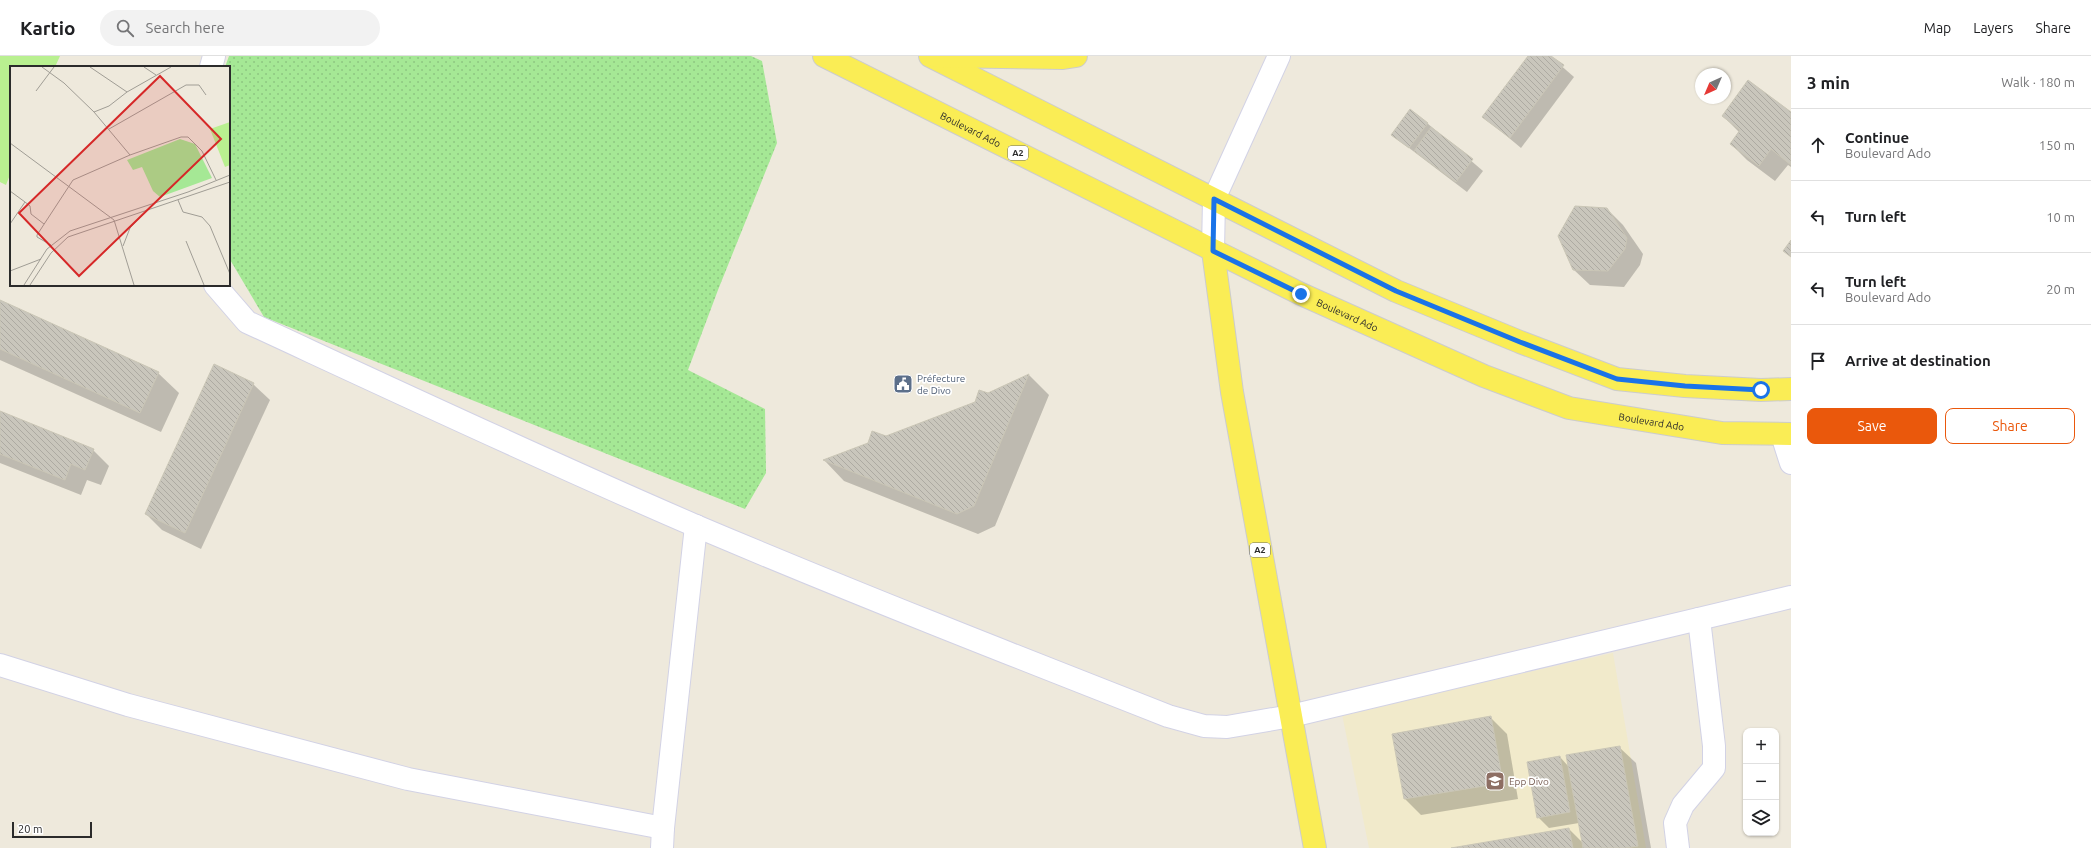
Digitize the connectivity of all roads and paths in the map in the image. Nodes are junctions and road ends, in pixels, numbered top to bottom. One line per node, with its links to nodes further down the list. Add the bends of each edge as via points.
1 (214, 56): 6 (street)
2 (824, 56): 8 (main road, Boulevard Ado / A2)
3 (930, 56): 4 (main road); 7 (main road)
4 (1076, 56)
5 (1279, 56): 7 (street)
6 (211, 66)
7 (1214, 199): 8 (street); 10 (main road, via 1396,291 1617,379 1761,390)
8 (1213, 251): 11 (main road, Boulevard Ado, via 1301,294 1471,370 1569,408 1722,433); 17 (main road, A2, via 1232,392)
9 (216, 286): 13 (street, via 247,322)
10 (1791, 388)
11 (1787, 435): 12 (street)
12 (1791, 463)
13 (696, 526): 17 (street, via 1168,716 1204,726 1227,727); 18 (street)
14 (1791, 597): 15 (street)
15 (1699, 619): 17 (street); 20 (street, via 1714,746 1714,768 1683,805 1674,824)
16 (0, 665): 18 (street, via 128,705 408,779)
17 (1291, 716): 19 (main road, A2)
18 (663, 838)
19 (1315, 848)
20 (1678, 848)

